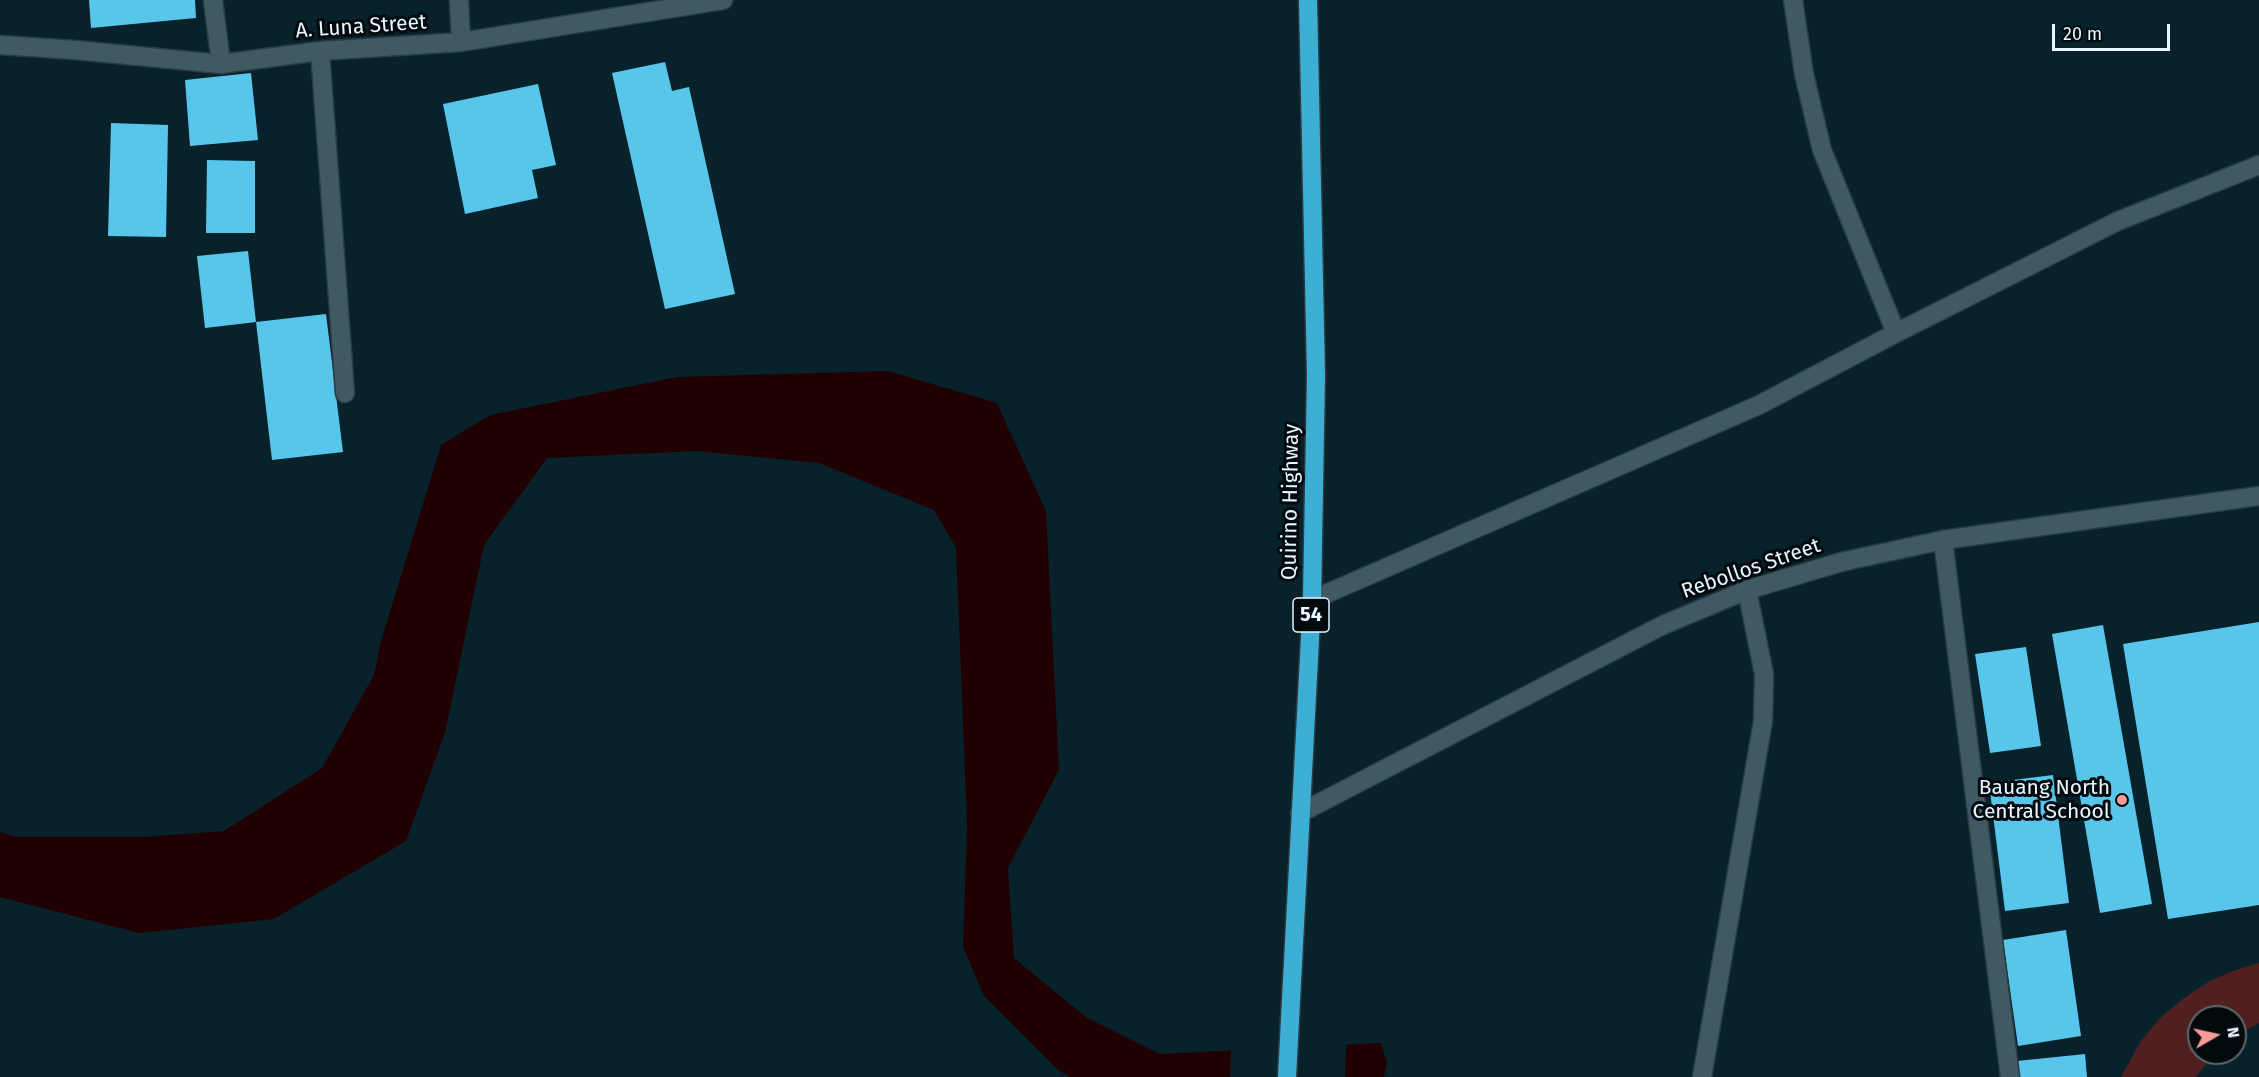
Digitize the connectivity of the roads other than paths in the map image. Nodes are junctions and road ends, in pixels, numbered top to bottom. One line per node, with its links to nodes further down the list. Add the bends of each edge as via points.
1 (213, 0): 9 (street)
2 (459, 0): 6 (street)
3 (723, 0): 6 (street, A. Luna Street)
4 (1308, 0): 16 (highway, Quirino Highway / 54, via 1316,375)
5 (1793, 0): 11 (street, via 1804,74 1822,150)
6 (462, 42): 8 (street, A. Luna Street)
7 (0, 45): 9 (street, A. Luna Street)
8 (320, 51): 9 (street, A. Luna Street); 12 (street)
9 (221, 64)
10 (2259, 165): 11 (street, via 2118,221)
11 (1896, 333): 16 (street, via 1759,405)
12 (345, 393)
13 (2259, 496): 14 (street, Rebollos Street)
14 (1943, 540): 15 (street, Rebollos Street, via 1841,562); 20 (street)
15 (1747, 590): 17 (street, Rebollos Street, via 1663,625); 19 (street, via 1764,674 1763,721)
16 (1312, 600): 17 (highway, Quirino Highway / 54)
17 (1300, 813): 18 (highway, Quirino Highway / 54)
18 (1287, 1077)
19 (1702, 1077)
20 (2010, 1077)

